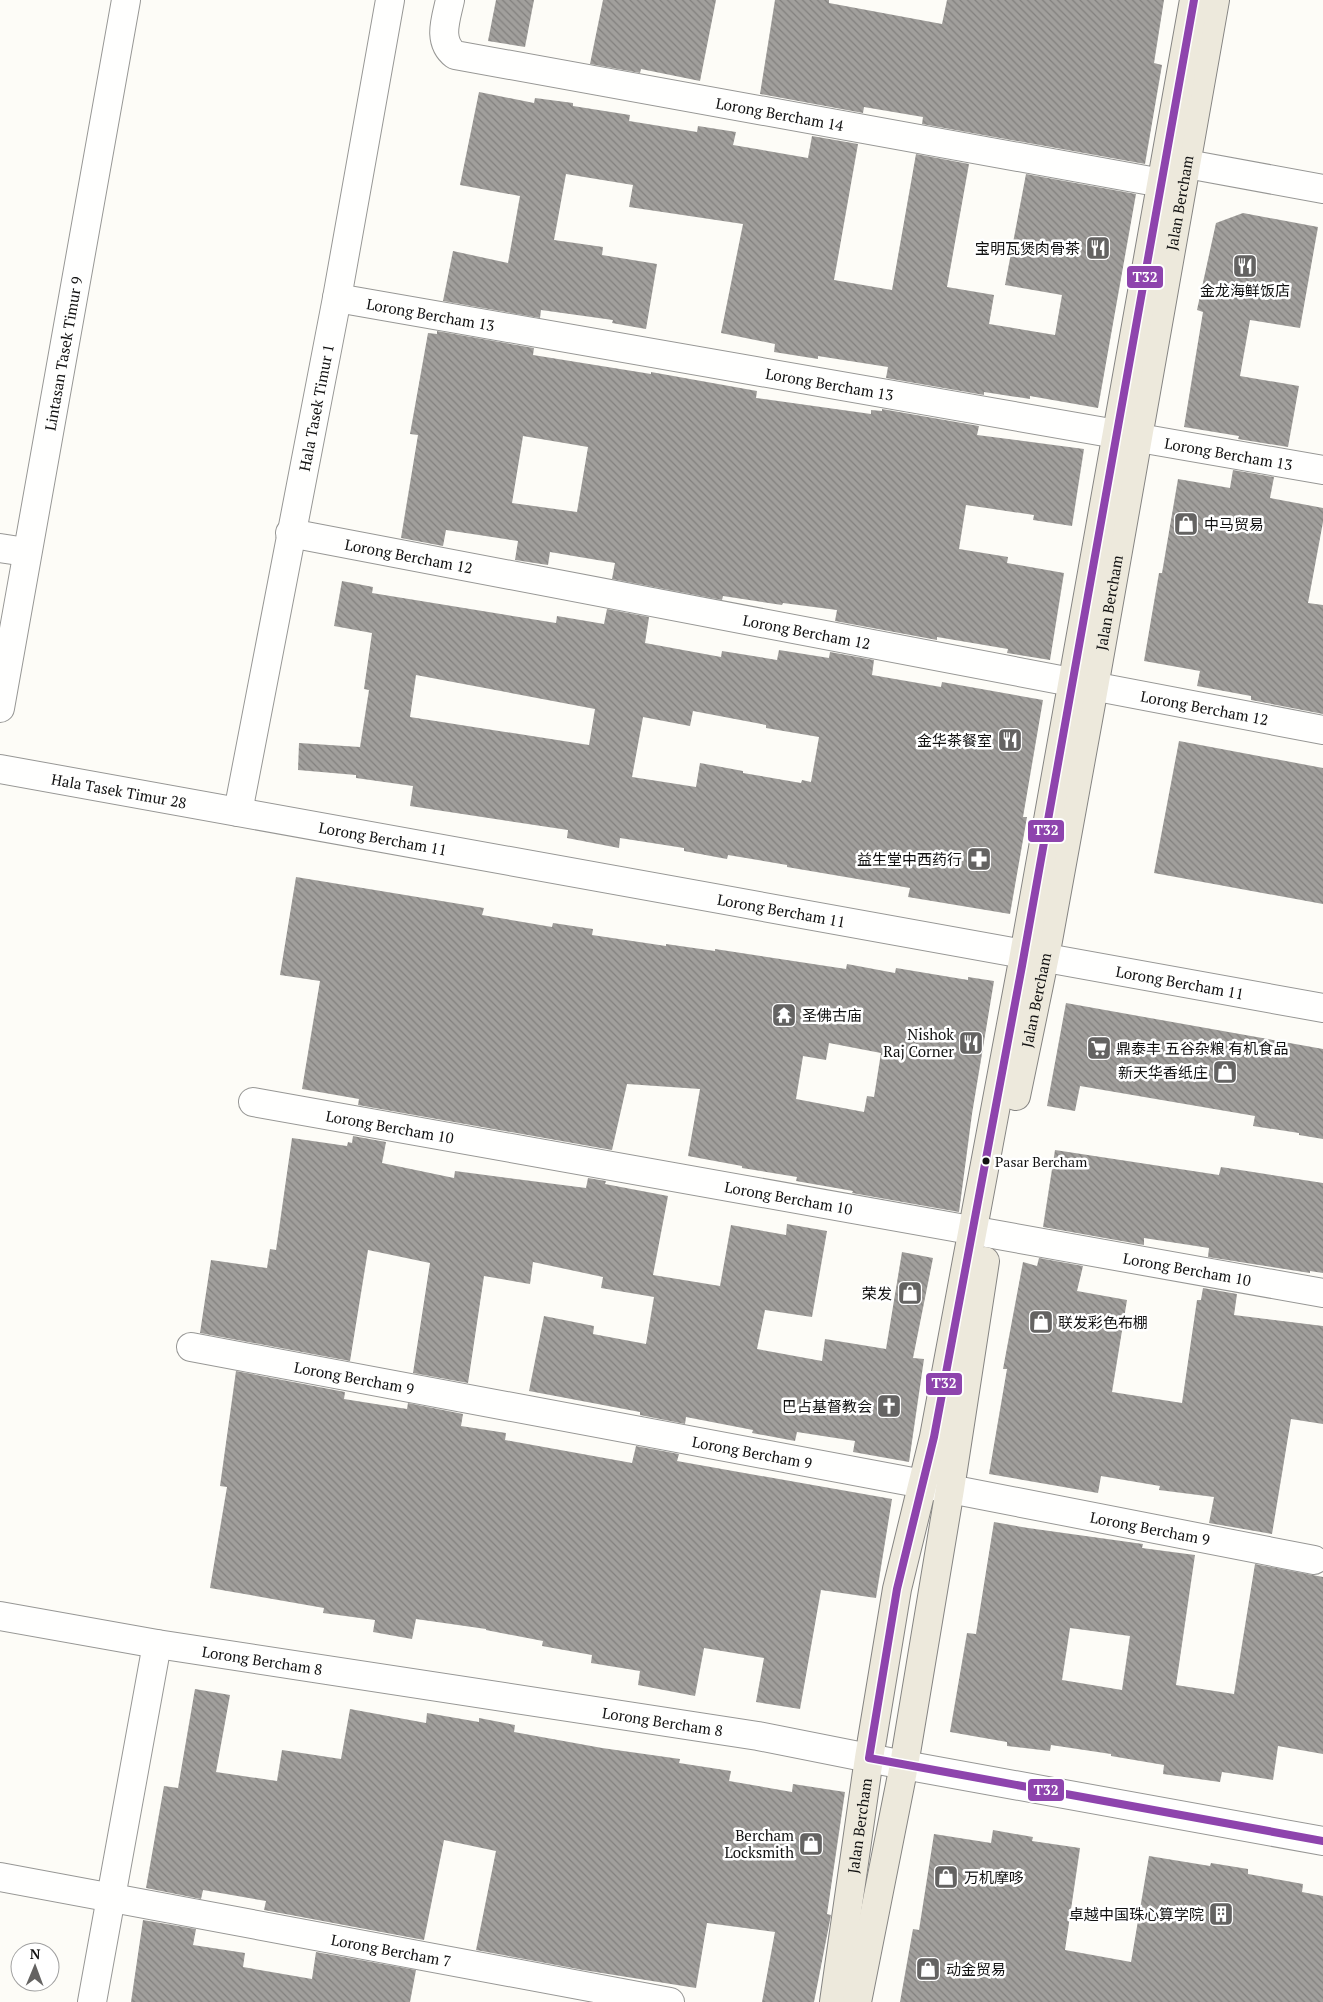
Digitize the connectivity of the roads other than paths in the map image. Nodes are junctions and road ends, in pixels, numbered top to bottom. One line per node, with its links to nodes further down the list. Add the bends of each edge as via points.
1 (126, 0): 16 (street, Lintasan Tasek Timur 9)
2 (390, 0): 11 (street, Hala Tasek Timur 1)
3 (450, 0): 8 (street, Lorong Bercham 14, via 444,40 455,55)
4 (1194, 0): 6 (main road, Jalan Bercham)
5 (1216, 0): 7 (main road, Jalan Bercham)
6 (1170, 138): 7 (street, via 1178,162); 8 (main road, Jalan Bercham)
7 (1187, 164): 8 (street); 9 (street); 10 (main road, Jalan Bercham)
8 (1162, 184): 10 (street, via 1170,187); 12 (main road, Jalan Bercham)
9 (1323, 190)
10 (1178, 216): 12 (main road, Jalan Bercham)
11 (336, 298): 12 (street, Lorong Bercham 13); 14 (street, Hala Tasek Timur 1)
12 (1128, 435): 13 (street, Lorong Bercham 13); 17 (main road, Jalan Bercham)
13 (1323, 470)
14 (290, 533): 17 (street, Lorong Bercham 12); 21 (street, Hala Tasek Timur 1)
15 (0, 548): 16 (street)
16 (26, 552): 18 (street, Lintasan Tasek Timur 9)
17 (1083, 685): 19 (street, Lorong Bercham 12); 22 (main road, Jalan Bercham)
18 (0, 708)
19 (1323, 730)
20 (0, 769): 21 (street, Hala Tasek Timur 28)
21 (238, 812): 22 (street, Lorong Bercham 11)
22 (1034, 957): 23 (street, Lorong Bercham 11); 25 (main road, Jalan Bercham)
23 (1323, 1008)
24 (253, 1102): 25 (street, Lorong Bercham 10)
25 (981, 1231): 26 (street, Lorong Bercham 10); 28 (main road, Jalan Bercham); 29 (main road, Jalan Bercham)
26 (1323, 1293)
27 (191, 1347): 28 (street, Lorong Bercham 9)
28 (922, 1484): 29 (street, Lorong Bercham 9); 33 (main road, Jalan Bercham, via 897,1589)
29 (950, 1489): 30 (street, Lorong Bercham 9); 34 (main road, Jalan Bercham)
30 (1314, 1560)
31 (0, 1616): 32 (street, Lorong Bercham 8)
32 (157, 1644): 33 (street, Lorong Bercham 8, via 758,1736); 37 (street)
33 (869, 1758): 34 (street, Lorong Bercham 8); 40 (main road, Jalan Bercham)
34 (904, 1765): 35 (street, Lorong Bercham 8); 41 (main road, Jalan Bercham)
35 (1323, 1841)
36 (0, 1877): 37 (street, Lorong Bercham 7)
37 (112, 1898): 38 (street); 39 (street, Lorong Bercham 7)
38 (92, 2002)
39 (670, 2002)
40 (834, 2002)
41 (857, 2002)

